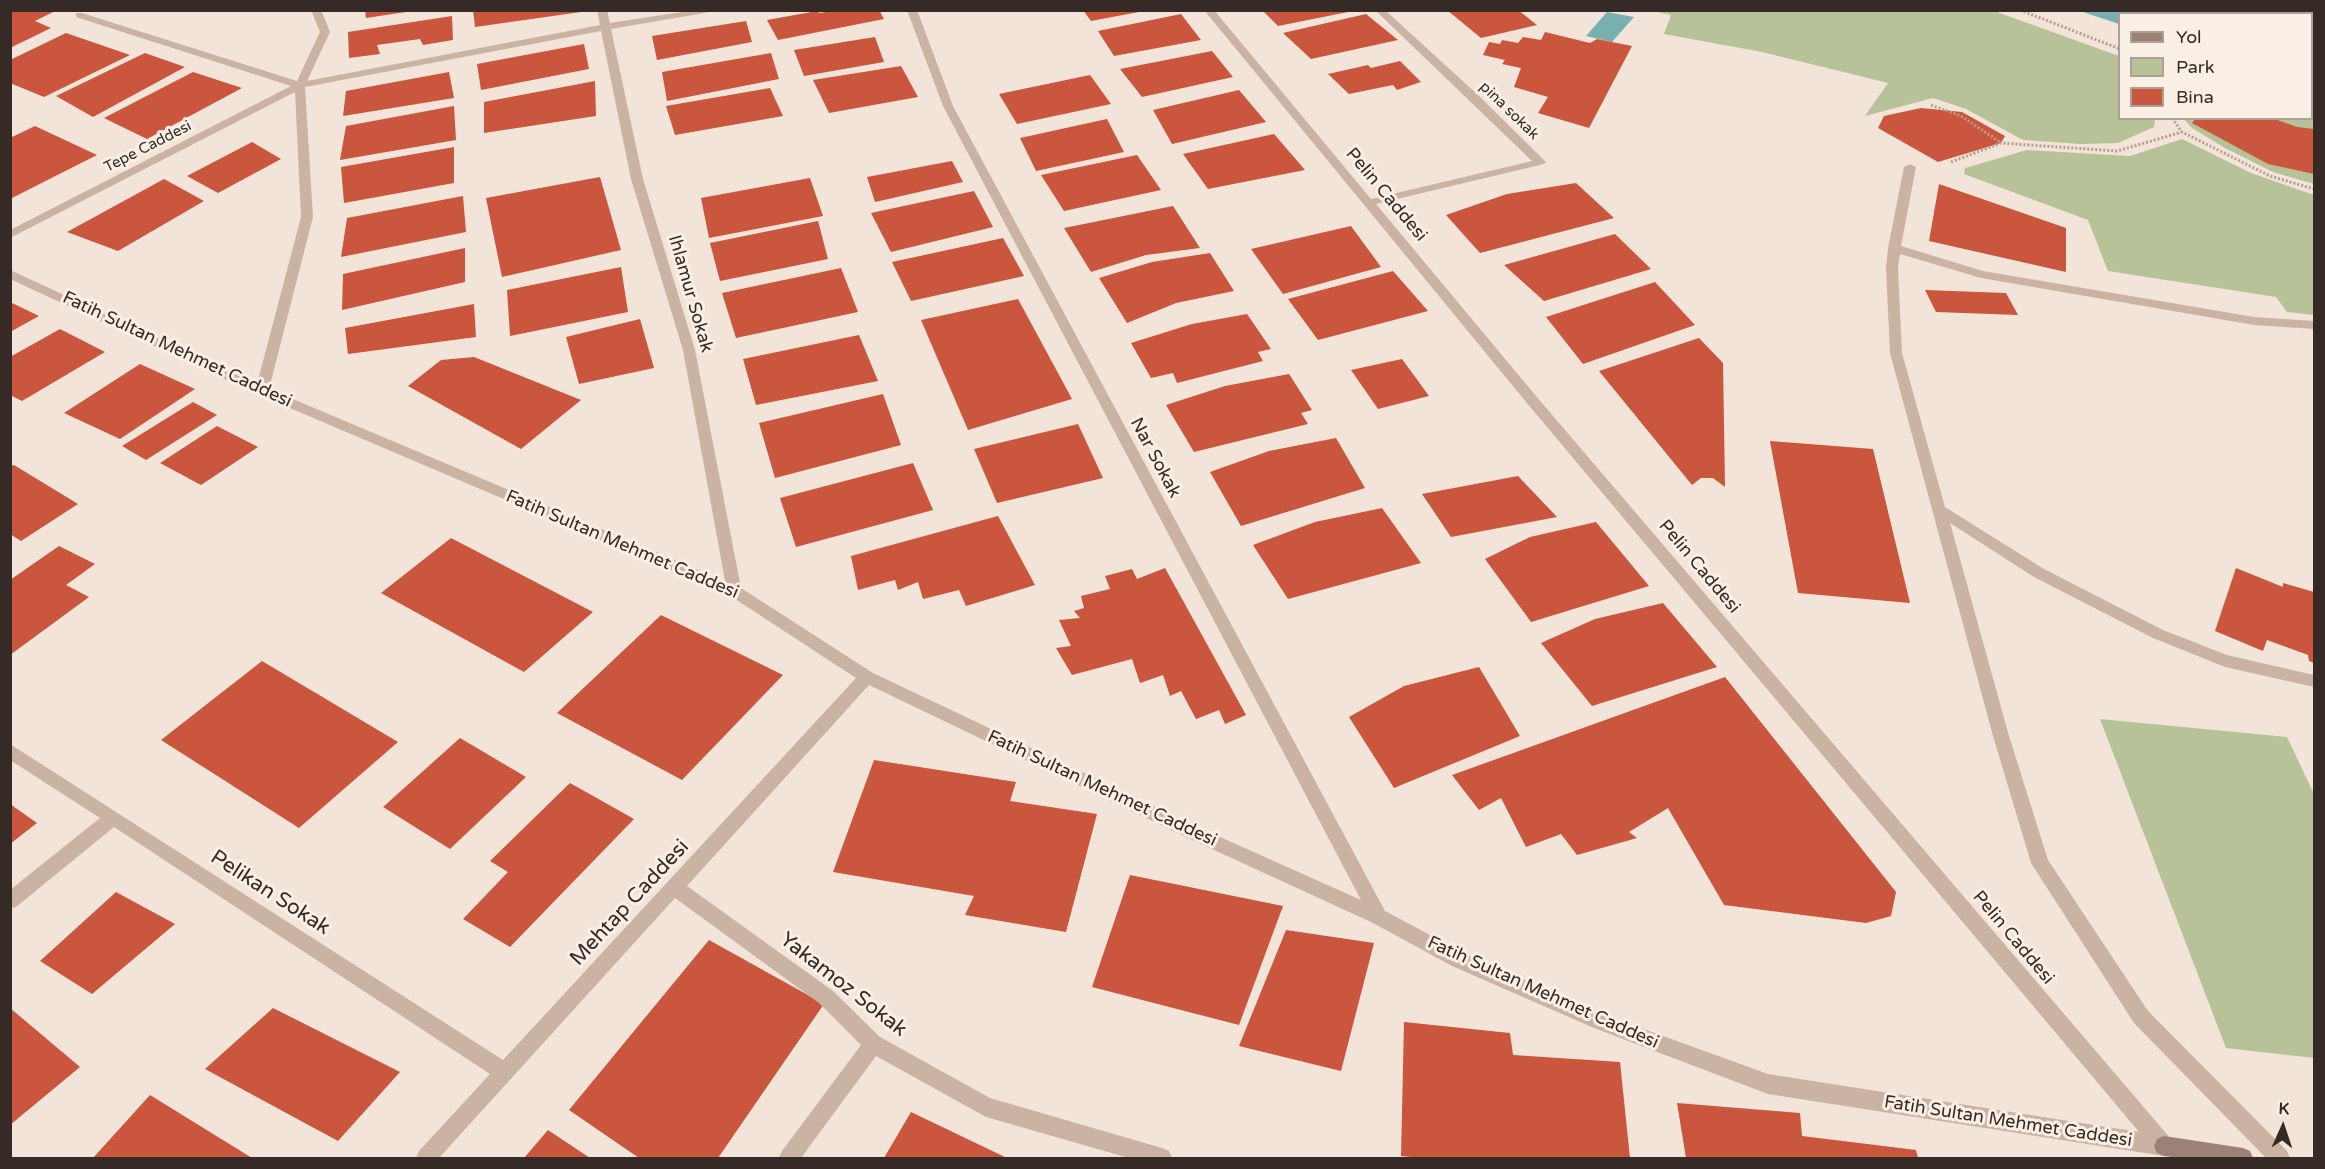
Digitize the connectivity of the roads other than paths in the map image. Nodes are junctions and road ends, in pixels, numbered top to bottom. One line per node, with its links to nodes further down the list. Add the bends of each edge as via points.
1 (88, 10): 9 (street, via 80,15)
2 (316, 10): 9 (street, via 325,32)
3 (602, 10): 8 (street, Ihlamur Sokak)
4 (718, 10): 8 (street)
5 (912, 10): 25 (street, Nar Sokak, via 948,106)
6 (1208, 10): 11 (street, Pelin Caddesi)
7 (1379, 10): 11 (street, pina sokak, via 1540,162)
8 (605, 27): 9 (street); 18 (street, Ihlamur Sokak, via 637,179 689,350)
9 (300, 85): 12 (street, Tepe Caddesi); 16 (street, via 307,217)
10 (1911, 167): 13 (street)
11 (1367, 203): 28 (street, Pelin Caddesi)
12 (10, 235)
13 (1894, 248): 15 (street, via 1981,274 2254,321); 17 (street, via 1896,353)
14 (10, 273): 16 (street, Fatih Sultan Mehmet Caddesi)
15 (2314, 325)
16 (262, 391): 18 (street, Fatih Sultan Mehmet Caddesi)
17 (1938, 509): 20 (street, via 2039,573 2158,634 2225,661); 33 (street, via 2040,863 2140,1017)
18 (734, 591): 19 (street, Fatih Sultan Mehmet Caddesi)
19 (867, 677): 23 (street, Mehtap Caddesi); 25 (street, Fatih Sultan Mehmet Caddesi)
20 (2314, 681)
21 (10, 751): 22 (street, Pelikan Sokak)
22 (113, 818): 24 (street); 27 (street, Pelikan Sokak)
23 (675, 888): 26 (street, Yakamoz Sokak, via 826,997); 27 (street, Mehtap Caddesi)
24 (10, 901)
25 (1378, 917): 28 (street, Fatih Sultan Mehmet Caddesi, via 1459,960 1590,1017 1768,1084)
26 (873, 1044): 30 (street); 31 (street, Yakamoz Sokak, via 986,1107)
27 (505, 1072): 29 (street, Mehtap Caddesi)
28 (2164, 1146): 32 (street, Fatih Sultan Mehmet Caddesi)
29 (426, 1158)
30 (789, 1158)
31 (1162, 1158)
32 (2243, 1158)
33 (2280, 1158)

